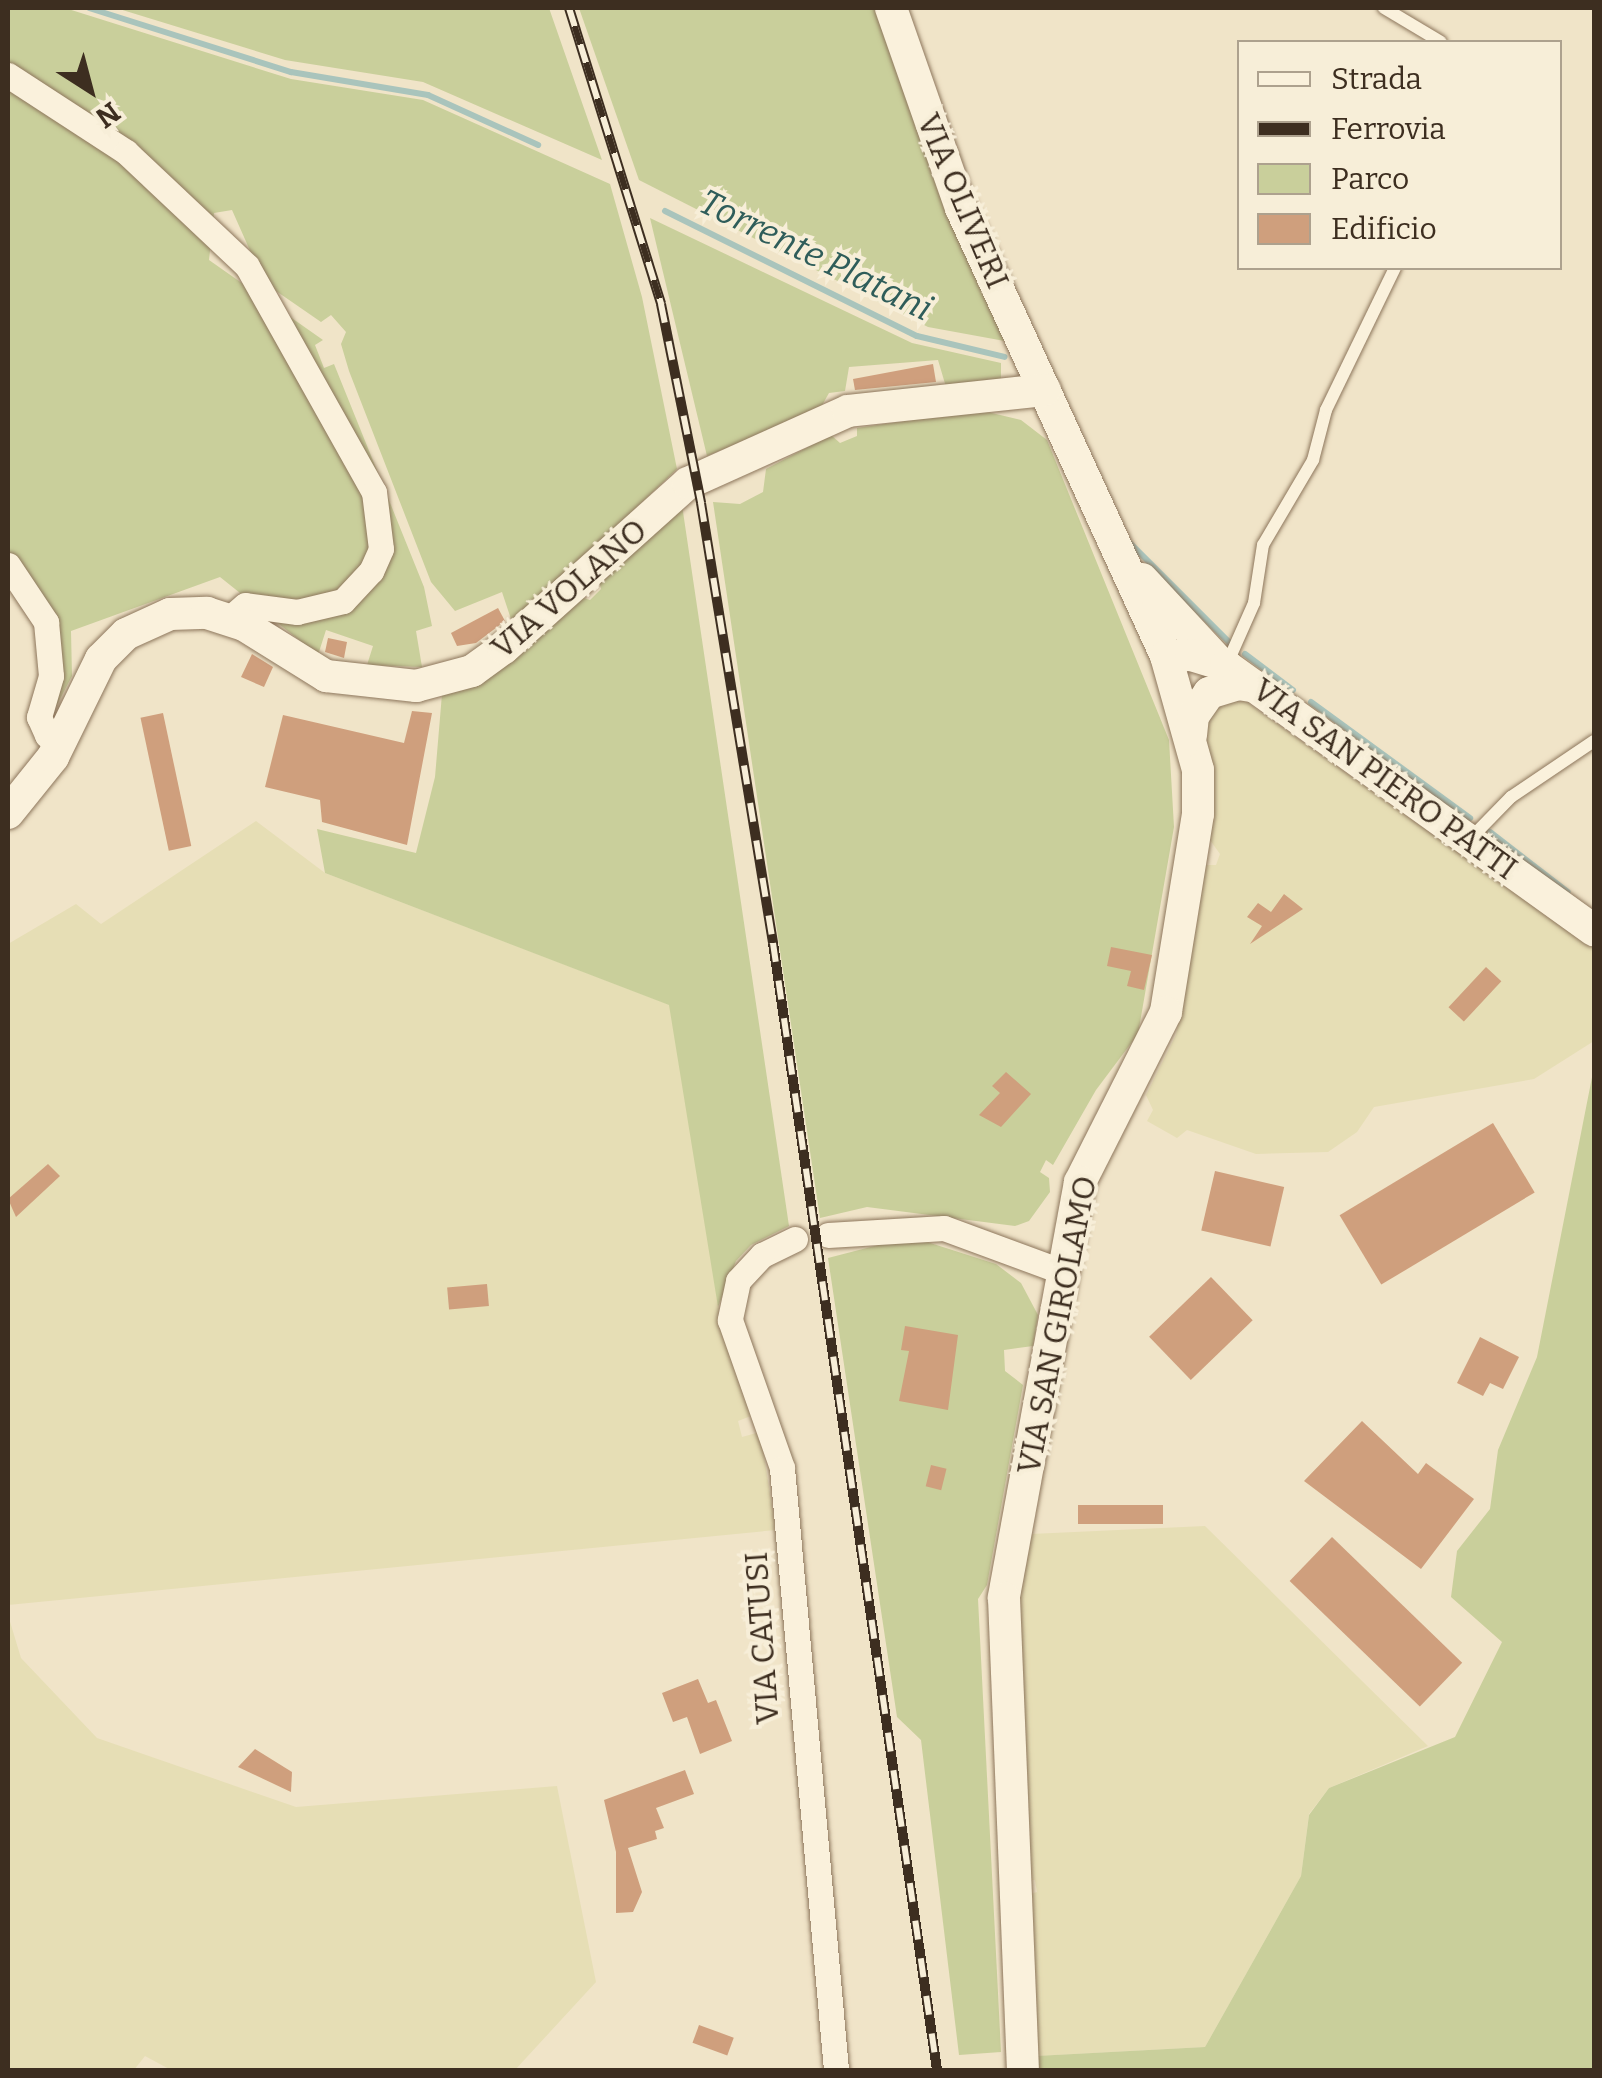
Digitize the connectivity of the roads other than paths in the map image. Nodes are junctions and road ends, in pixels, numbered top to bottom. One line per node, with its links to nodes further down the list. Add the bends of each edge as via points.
1 (891, 8): 6 (street, VIA OLIVERI, via 938,153)
2 (1384, 8): 3 (lane)
3 (1438, 40)
4 (8, 74): 9 (street, via 126,152 247,266 374,492 381,549 351,594 323,610 244,606)
5 (1395, 270): 11 (lane, via 1326,410 1313,460 1263,545 1254,603)
6 (1045, 390): 7 (street, VIA SAN GIROLAMO); 9 (street, VIA VOLANO, via 848,411 688,483 577,587 472,671 416,686 326,676)
7 (1120, 554): 10 (street, VIA SAN GIROLAMO); 11 (street)
8 (8, 565): 14 (street, via 46,622 51,676 39,717 47,735)
9 (228, 620): 14 (street, VIA VOLANO, via 170,614 126,634 100,660)
10 (1166, 656): 11 (street, VIA SAN PIERO PATTI); 13 (street, VIA SAN GIROLAMO)
11 (1222, 663): 12 (street, VIA SAN PIERO PATTI)
12 (1256, 687): 13 (street, via 1209,692 1193,716); 17 (street, VIA SAN PIERO PATTI)
13 (1191, 734): 21 (street, VIA SAN GIROLAMO, via 1198,814 1166,1012 1159,1038 1096,1143)
14 (61, 740): 16 (street, VIA VOLANO)
15 (1594, 741): 17 (lane, via 1511,797)
16 (8, 813)
17 (1470, 838): 18 (street, VIA SAN PIERO PATTI)
18 (1594, 930)
19 (828, 1235): 21 (street, via 944,1228)
20 (795, 1240): 22 (street, VIA CATUSI, via 762,1255 738,1281 730,1320 782,1468)
21 (1061, 1272): 23 (street, VIA SAN GIROLAMO, via 1004,1598)
22 (836, 2070)
23 (1022, 2070)

